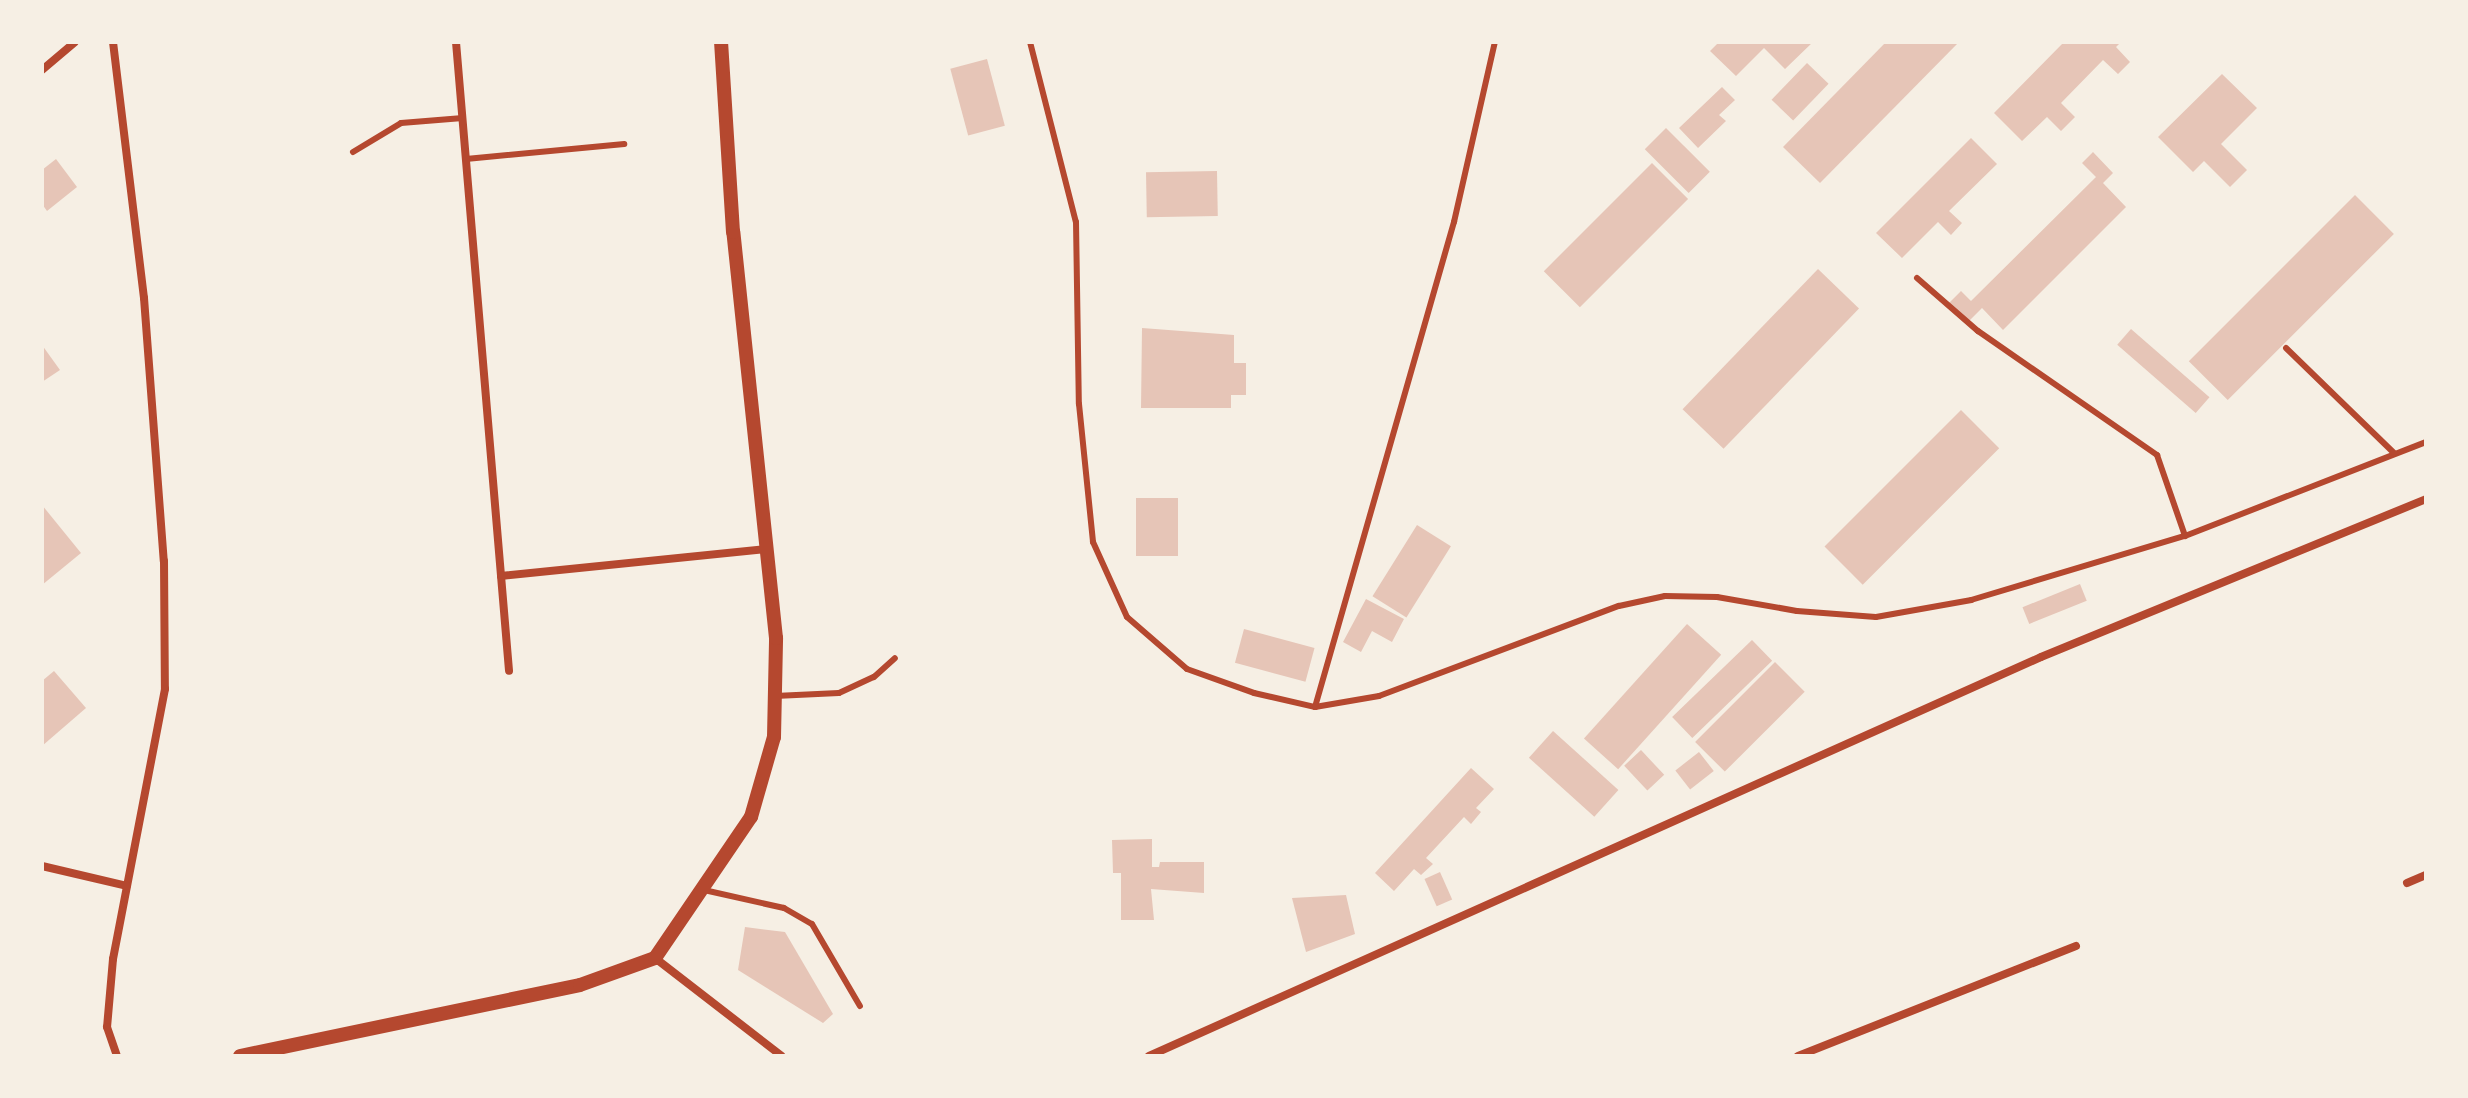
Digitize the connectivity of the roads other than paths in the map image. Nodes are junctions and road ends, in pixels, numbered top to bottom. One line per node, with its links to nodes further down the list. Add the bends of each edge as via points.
1 (113, 42): 27 (street, via 144,298 165,629 165,689 156,753)
2 (456, 42): 8 (street)
3 (721, 42): 18 (street, via 733,232)
4 (1030, 42): 23 (lane, via 1076,222 1079,404 1093,542 1127,617 1187,669)
5 (1495, 42): 23 (lane, via 1450,237)
6 (68, 44): 7 (street)
7 (42, 70)
8 (463, 118): 10 (lane, via 401,123); 11 (street)
9 (624, 144): 11 (lane)
10 (353, 152)
11 (466, 159): 19 (street)
12 (1917, 278): 17 (lane, via 1978,331 2157,455)
13 (2286, 348): 15 (lane)
14 (2426, 442): 15 (lane)
15 (2394, 453): 17 (lane)
16 (2426, 499): 35 (street, via 2041,657)
17 (2185, 536): 23 (lane, via 1971,600 1876,617 1717,597 1665,596 1619,606 1379,696)
18 (769, 549): 19 (street); 22 (street)
19 (501, 576): 21 (street)
20 (895, 658): 22 (lane, via 874,677 839,693)
21 (509, 671)
22 (775, 696): 28 (street, via 774,737 751,817)
23 (1315, 707)
24 (42, 866): 27 (street)
25 (2426, 875): 26 (street)
26 (2407, 883)
27 (127, 886): 32 (street, via 107,1027)
28 (704, 890): 30 (street); 31 (lane, via 784,908 812,924)
29 (2076, 946): 36 (street)
30 (655, 958): 33 (street, via 580,985); 34 (street)
31 (860, 1006)
32 (117, 1056)
33 (240, 1056)
34 (782, 1056)
35 (1149, 1056)
36 (1798, 1056)

